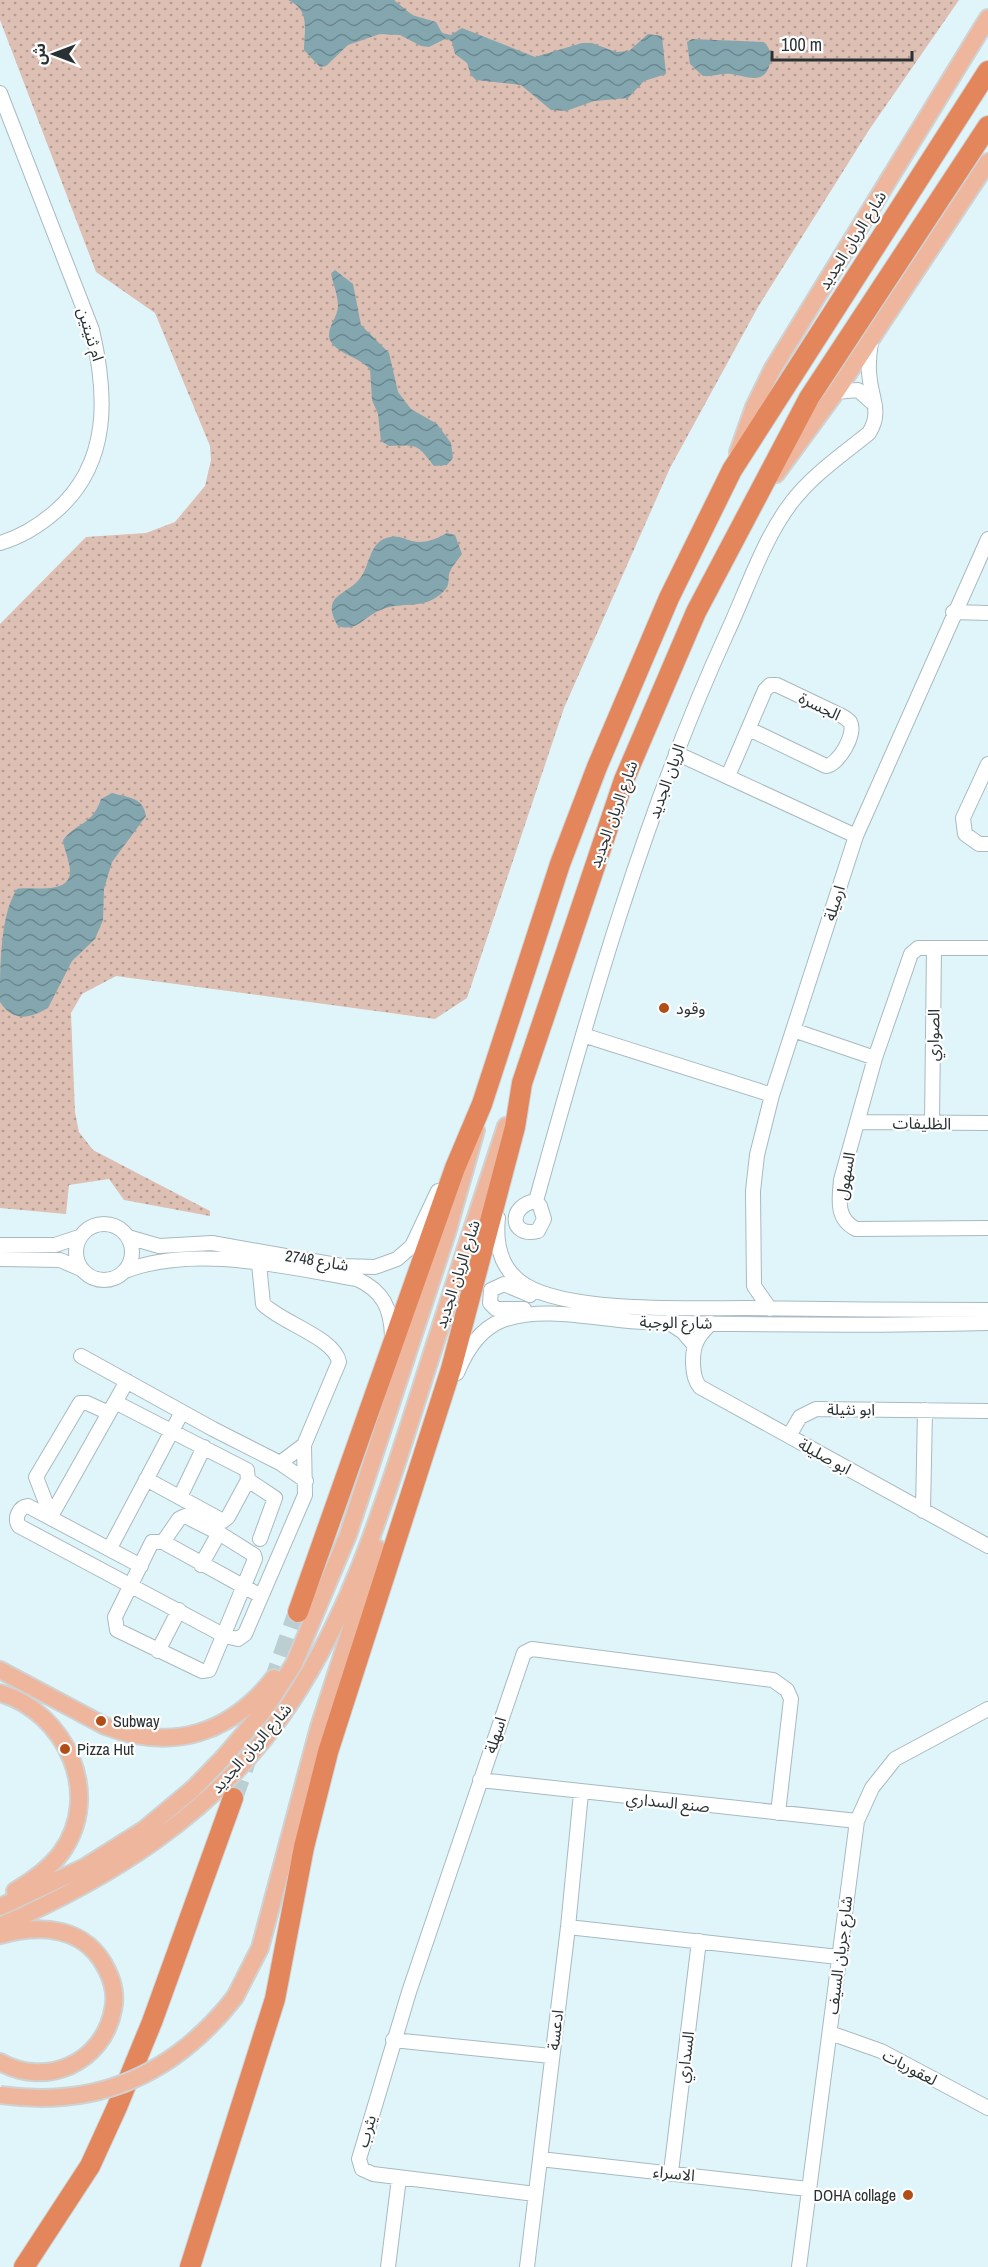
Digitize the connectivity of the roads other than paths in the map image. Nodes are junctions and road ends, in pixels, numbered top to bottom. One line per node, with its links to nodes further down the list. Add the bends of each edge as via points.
1 (986, 22): 9 (main road, شارع الريان الجديد, via 772,370)
2 (988, 71): 9 (highway, شارع الريان الجديد)
3 (0, 93): 12 (street, ام ثنيتين, via 93,330 102,370 103,418 92,462 66,503 32,529)
4 (988, 126): 10 (highway, شارع الريان الجديد, via 821,379)
5 (988, 162): 6 (main road, شارع الريان الجديد)
6 (871, 342): 7 (main road, شارع الريان الجديد); 8 (street, via 869,380)
7 (836, 392): 8 (street, via 858,390); 10 (main road, شارع الريان الجديد)
8 (877, 406): 16 (street, الريان الجديد, via 869,433 814,477 781,520 701,690)
9 (732, 470): 28 (highway, شارع الريان الجديد, via 669,598 597,766 560,864)
10 (755, 497): 26 (highway, شارع الريان الجديد, via 696,612 628,770)
11 (988, 539): 13 (street, ارميلة)
12 (0, 543)
13 (953, 612): 14 (street); 19 (street, ارميلة)
14 (988, 612)
15 (749, 729): 15 (street, الجسرة, via 765,690 777,686 842,716 852,730 839,760 826,766); 18 (street, الجسرة)
16 (676, 753): 18 (street); 24 (street, الريان الجديد)
17 (988, 764): 20 (street, via 963,819 965,834 979,844)
18 (728, 776): 19 (street)
19 (856, 836): 23 (street, ارميلة)
20 (988, 844)
21 (934, 948): 22 (street, السهول); 25 (street, السهول, via 918,948 911,954); 30 (street, الصواري)
22 (988, 948)
23 (793, 1030): 25 (street); 27 (street, ارميلة)
24 (583, 1035): 27 (street); 34 (street, الريان الجديد)
25 (875, 1058): 29 (street, السهول)
26 (522, 1083): 33 (highway); 67 (main road, شارع الريان الجديد)
27 (772, 1095): 45 (street, ارميلة, via 754,1175)
28 (482, 1104): 32 (highway); 86 (main road, شارع الريان الجديد, via 472,1153 348,1535)
29 (857, 1122): 30 (street, الظليفات); 35 (street, السهول, via 839,1196 846,1224 856,1229)
30 (932, 1123): 31 (street, الظليفات)
31 (988, 1123)
32 (455, 1168): 39 (street, شارع 2748, via 436,1195 412,1246 387,1264 342,1266); 54 (highway)
33 (501, 1180): 46 (street, شارع الوجبة, via 496,1233 503,1261 522,1284); 63 (highway)
34 (536, 1201)
35 (988, 1228)
36 (128, 1237): 37 (street, via 105,1223 87,1229); 39 (street, شارع 2748, via 159,1246); 44 (street, via 132,1248)
37 (80, 1238): 38 (street, via 55,1245); 43 (street, via 76,1259)
38 (0, 1245)
39 (228, 1245): 41 (street, via 221,1253)
40 (0, 1259): 43 (street, via 60,1260)
41 (228, 1260): 42 (street, شارع 2748); 44 (street, شارع 2748, via 163,1260)
42 (259, 1264): 54 (street, شارع 2748, via 369,1284 380,1293 389,1310); 65 (street, via 263,1304 331,1347 338,1356 339,1369)
43 (81, 1269): 44 (street, via 105,1280)
44 (125, 1271)
45 (754, 1286): 47 (street); 48 (street)
46 (566, 1300): 47 (street, شارع الوجبة); 50 (street, via 540,1298 504,1284 494,1286 489,1293 490,1303 496,1309 530,1308)
47 (729, 1308): 48 (street, شارع الوجبة)
48 (770, 1309): 49 (street, شارع الوجبة)
49 (988, 1310)
50 (559, 1313): 51 (street, شارع الوجبة); 63 (street, شارع الوجبة, via 506,1319 483,1332 466,1354)
51 (668, 1322): 52 (street, شارع الوجبة); 55 (street)
52 (711, 1323): 53 (street, شارع الوجبة); 55 (street)
53 (988, 1323)
54 (392, 1344): 86 (highway)
55 (695, 1346): 64 (street, ابو صليلة, via 694,1375 700,1387)
56 (81, 1356): 57 (street)
57 (126, 1381): 58 (street); 61 (street)
58 (112, 1408): 62 (street); 74 (street); 74 (street, via 80,1403 36,1477)
59 (925, 1410): 60 (street, ابو نثيلة); 64 (street, ابو نثيلة, via 816,1409 800,1417); 73 (street)
60 (988, 1411)
61 (182, 1412): 62 (street); 68 (street)
62 (171, 1432): 66 (street); 69 (street)
63 (431, 1432): 116 (highway, via 328,1752 304,1847 274,1999)
64 (789, 1436): 73 (street, ابو صليلة)
65 (304, 1445): 68 (street); 71 (street)
66 (204, 1447): 70 (street, via 247,1470); 72 (street)
67 (399, 1454): 99 (main road, شارع الريان الجديد, via 336,1622 314,1665 272,1728 237,1770 146,1848 84,1887); 108 (main road, bridge, via 380,1539 319,1727 260,1948 235,1997 189,2048 147,2074 71,2098)
68 (279, 1462): 71 (street)
69 (146, 1479): 72 (street); 79 (street)
70 (248, 1480): 72 (street, via 223,1521); 76 (street, via 275,1498)
71 (306, 1481): 84 (street, via 303,1500)
72 (180, 1497)
73 (923, 1511): 78 (street, ابو صليلة)
74 (51, 1516): 79 (street); 82 (street, via 24,1506 17,1523)
75 (219, 1533): 77 (street, via 185,1516); 80 (street); 83 (street, via 254,1556)
76 (260, 1539)
77 (163, 1542): 80 (street); 81 (street, via 152,1542)
78 (988, 1546)
79 (110, 1548): 81 (street)
80 (201, 1565): 83 (street)
81 (141, 1566): 82 (street)
82 (131, 1585): 85 (street); 88 (street, via 115,1617 117,1630)
83 (243, 1588): 84 (street); 87 (street)
84 (261, 1596): 87 (street, via 242,1637)
85 (180, 1610): 87 (street); 88 (street)
86 (308, 1612): 89 (main road, via 286,1662 263,1692 232,1719 188,1736 164,1738 123,1733); 98 (main road, شارع الريان الجديد, via 294,1664 265,1709 194,1788 145,1829 85,1867)
87 (225, 1636): 88 (street, via 207,1671)
88 (158, 1651)
89 (0, 1670)
90 (0, 1693): 97 (main road, via 37,1711 60,1735 75,1765 79,1792 75,1823 62,1852 40,1875)
91 (988, 1709): 96 (street, شارع جريان السيف, via 896,1759 872,1788)
92 (480, 1780): 93 (street, صنع السداري); 95 (street, اسهلة, via 520,1660 532,1650 781,1684 791,1699); 105 (street, اسهلة)
93 (581, 1793): 95 (street, صنع السداري); 100 (street, ادعسة)
94 (233, 1798): 115 (highway, via 117,2108 90,2166)
95 (778, 1813): 96 (street, صنع السداري)
96 (857, 1821): 103 (street, شارع جريان السيف)
97 (0, 1900)
98 (0, 1907)
99 (0, 1926)
100 (568, 1927): 102 (street); 106 (street, ادعسة)
101 (0, 1935): 107 (main road, via 43,1928 79,1939 104,1963 114,2001 100,2041 76,2064 55,2072 37,2073 16,2070)
102 (699, 1941): 103 (street); 111 (street, السداري)
103 (837, 1957): 104 (street, شارع جريان السيف)
104 (830, 2033): 109 (street, لعقوريات, via 880,2051); 113 (street, شارع جريان السيف)
105 (393, 2040): 106 (street); 112 (street, يثرب, via 359,2159 362,2169)
106 (551, 2056): 110 (street, ادعسة)
107 (0, 2062)
108 (0, 2095)
109 (988, 2108)
110 (540, 2159): 111 (street, الاسراء); 114 (street, ادعسة)
111 (671, 2172): 113 (street, الاسراء)
112 (399, 2178): 114 (street); 117 (street)
113 (808, 2189): 119 (street, شارع جريان السيف)
114 (535, 2194): 118 (street, ادعسة)
115 (24, 2267)
116 (190, 2267)
117 (388, 2267)
118 (526, 2267)
119 (799, 2267)

